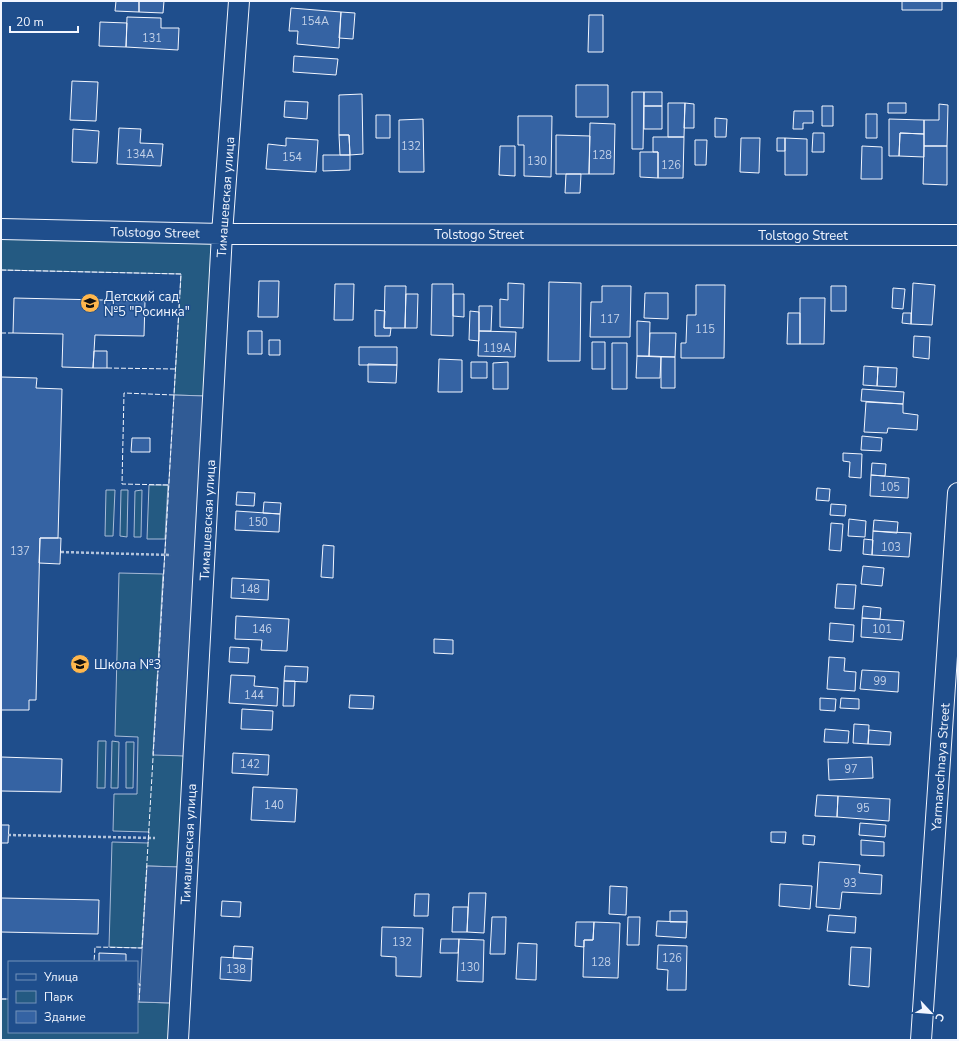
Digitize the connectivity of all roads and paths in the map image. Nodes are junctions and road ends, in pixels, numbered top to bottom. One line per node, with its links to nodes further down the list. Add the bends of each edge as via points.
1 (239, 1): 3 (street, Тимашевская улица)
2 (1, 230): 3 (street, Tolstogo Street)
3 (222, 234): 4 (street, Tolstogo Street); 10 (street, Тимашевская улица)
4 (958, 235)
5 (958, 493): 11 (street, Yarmarochnaya Street)
6 (61, 552): 7 (path)
7 (171, 554)
8 (8, 835): 9 (path)
9 (155, 838)
10 (178, 1040)
11 (921, 1040)

